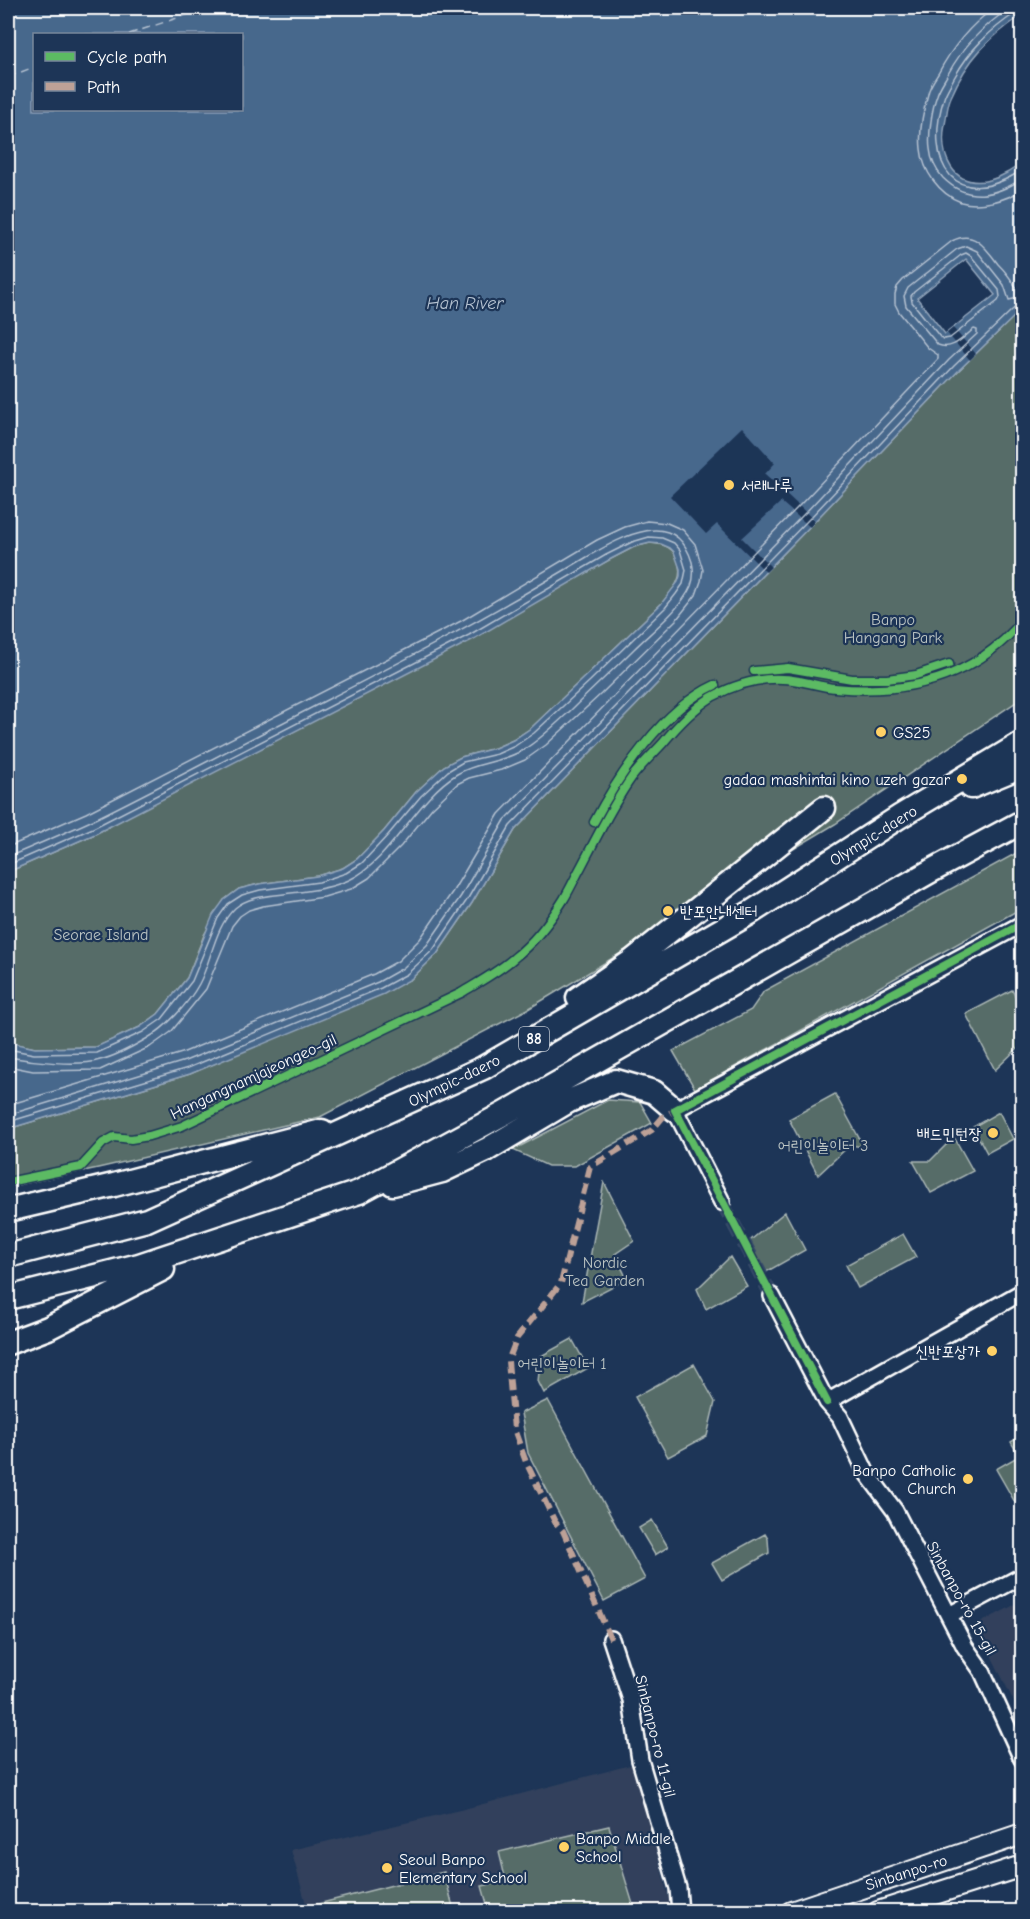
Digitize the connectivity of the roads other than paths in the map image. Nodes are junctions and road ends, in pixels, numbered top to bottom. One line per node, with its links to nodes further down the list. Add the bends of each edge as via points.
1 (1023, 743): 4 (highway, Olympic-daero / 88)
2 (1023, 766): 4 (highway)
3 (824, 808): 7 (highway, via 632,961)
4 (899, 817): 7 (highway, Olympic-daero / 88, via 750,914)
5 (1023, 822): 10 (highway)
6 (1023, 924): 8 (street)
7 (467, 1076): 9 (highway, Olympic-daero / 88)
8 (675, 1110): 10 (highway, via 654,1092 616,1081 569,1101 442,1171); 11 (street)
9 (365, 1123): 12 (highway, via 305,1134); 14 (highway, Olympic-daero / 88, via 147,1220)
10 (359, 1191): 13 (highway)
11 (722, 1202)
12 (8, 1210)
13 (228, 1236): 17 (highway, via 140,1265); 18 (highway, via 48,1328)
14 (8, 1256)
15 (1023, 1292): 19 (street)
16 (772, 1296): 19 (street, Sinbanpo-ro 15-gil)
17 (8, 1299)
18 (8, 1343)
19 (827, 1402): 21 (street, Sinbanpo-ro 15-gil, via 840,1417 866,1472 895,1511)
20 (1023, 1576): 21 (street)
21 (948, 1616): 23 (street, Sinbanpo-ro 15-gil, via 982,1671)
22 (611, 1639): 26 (street, Sinbanpo-ro 11-gil, via 631,1700 640,1760 678,1888)
23 (1023, 1759)
24 (1023, 1834): 27 (main road, Sinbanpo-ro)
25 (1023, 1866): 28 (main road, Sinbanpo-ro)
26 (680, 1911)
27 (790, 1911)
28 (878, 1911)

